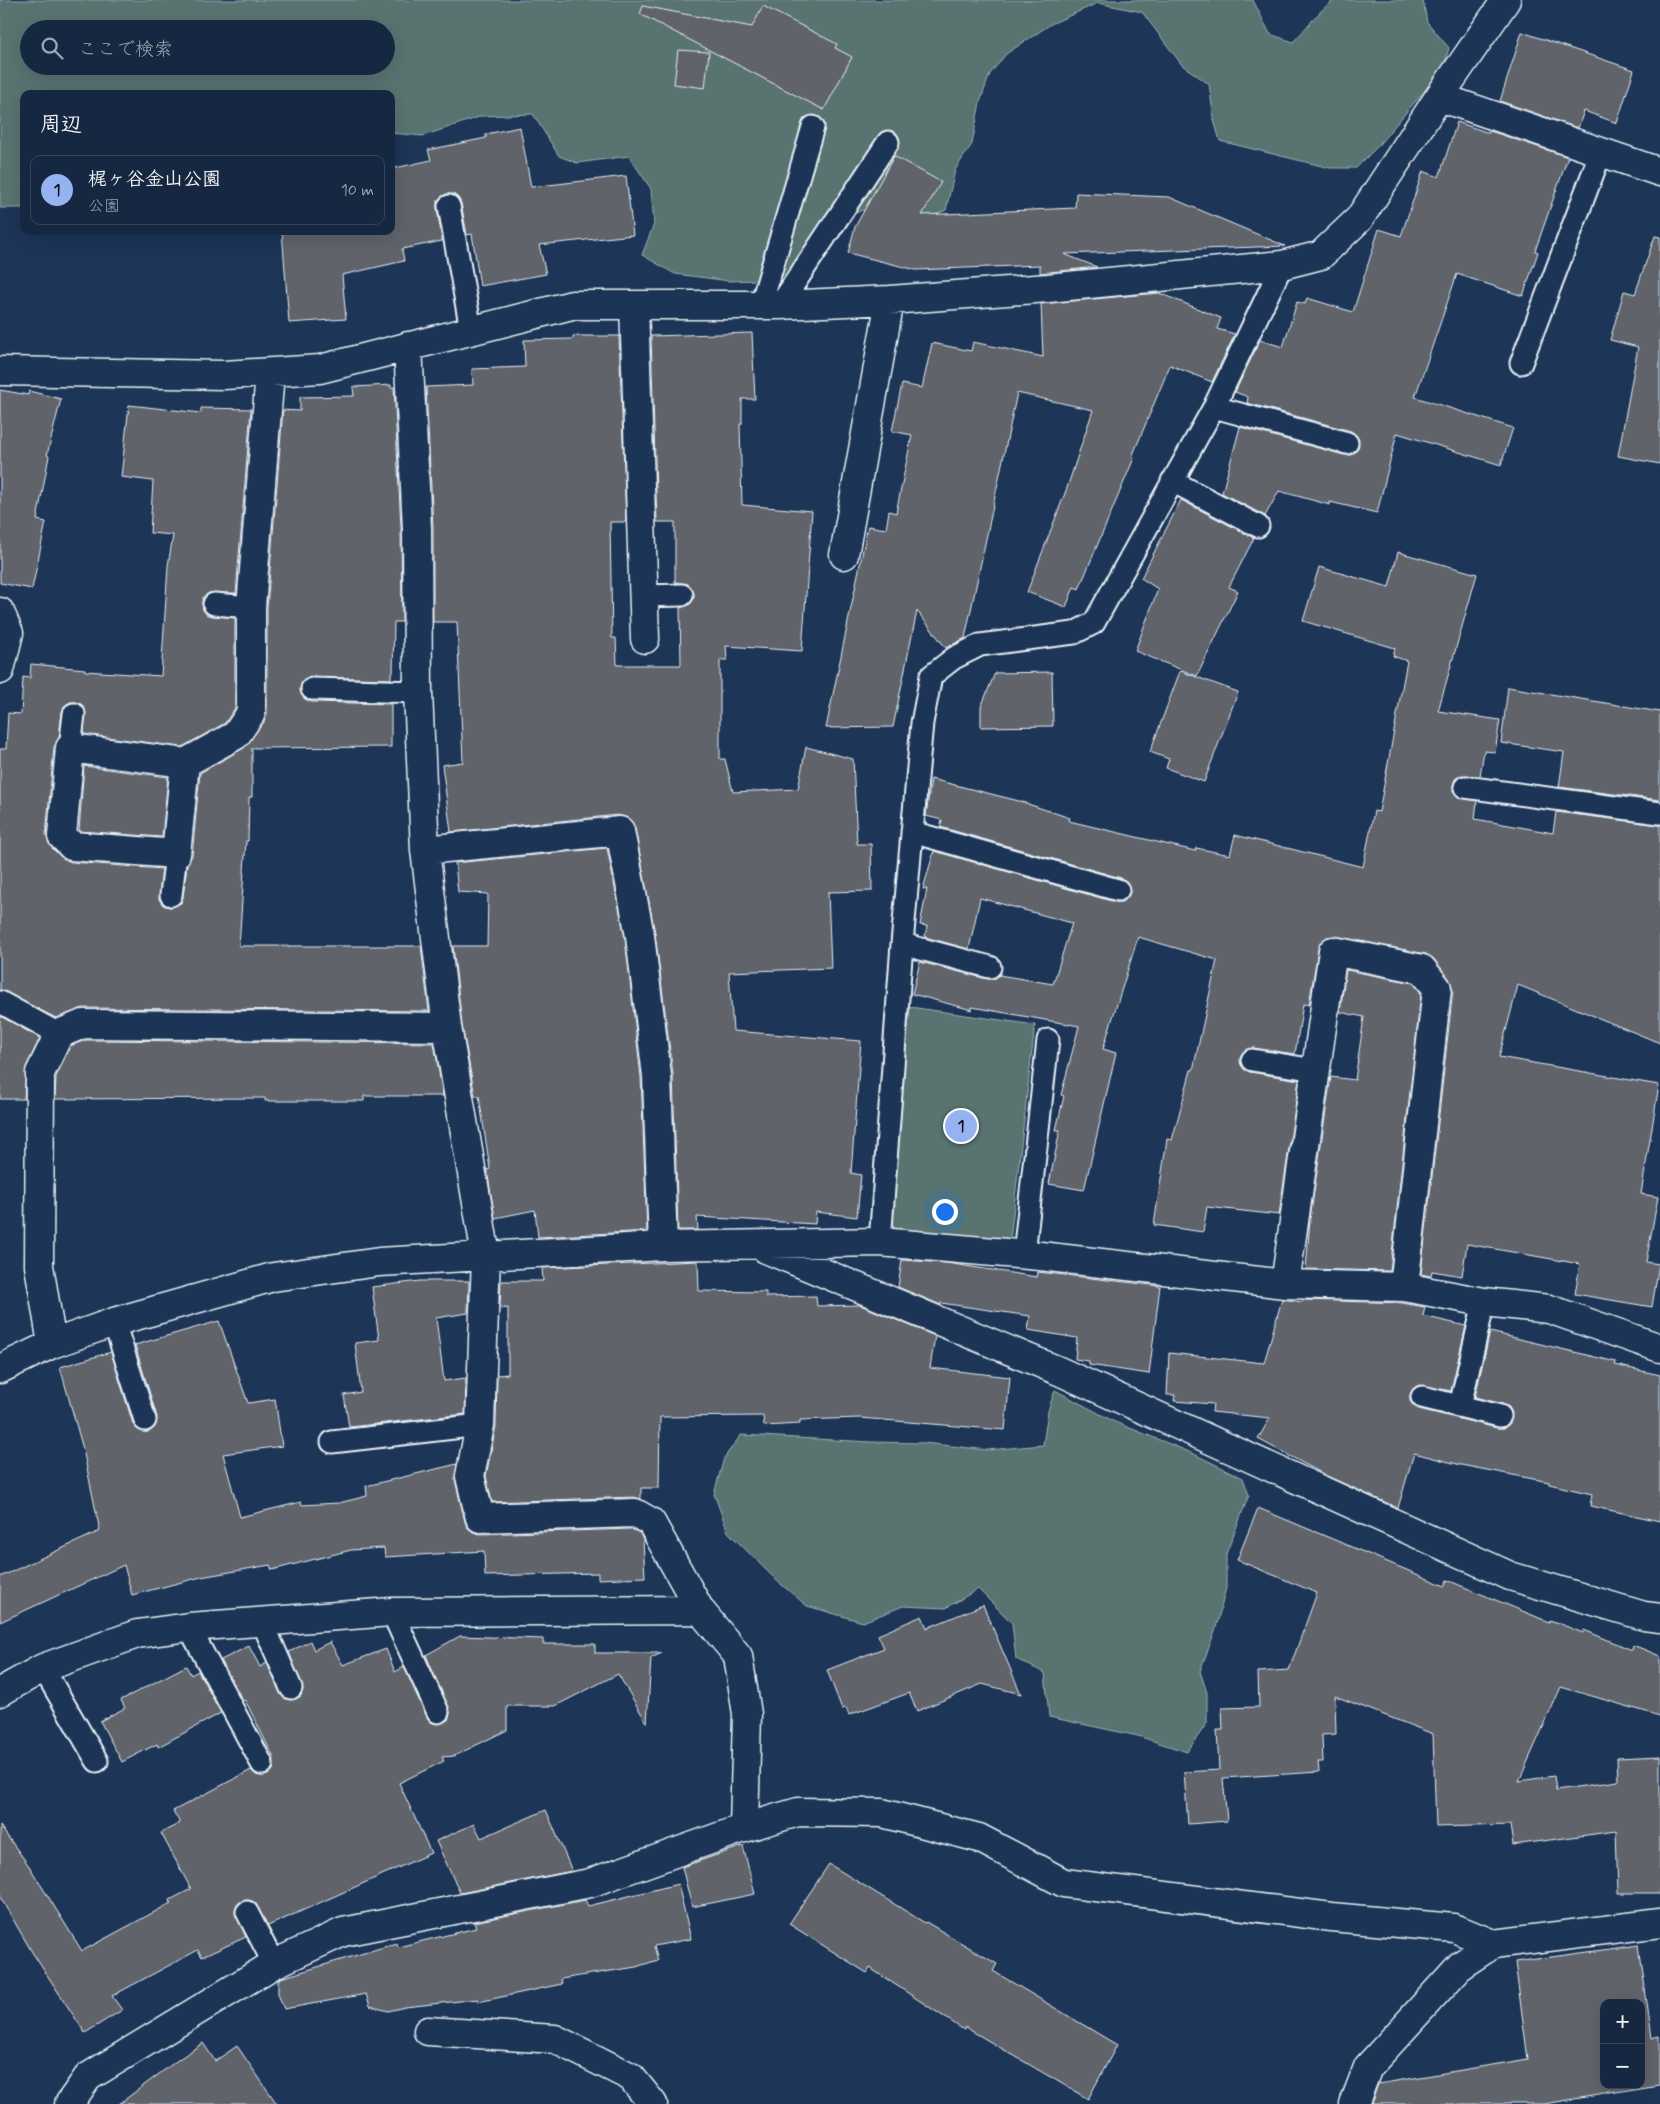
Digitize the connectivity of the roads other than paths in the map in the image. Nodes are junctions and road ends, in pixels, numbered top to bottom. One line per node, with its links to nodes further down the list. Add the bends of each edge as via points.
1 (1506, 0): 2 (street)
2 (1439, 97): 5 (street); 8 (street, via 1359,219 1321,255)
3 (813, 127): 11 (lane)
4 (888, 142): 11 (lane)
5 (1601, 152): 6 (street); 14 (lane)
6 (1660, 172)
7 (449, 206): 12 (lane)
8 (1282, 265): 9 (street); 17 (lane)
9 (890, 300): 11 (street); 21 (street)
10 (634, 305): 11 (street); 12 (street, via 572,305); 23 (street)
11 (770, 305)
12 (471, 330): 13 (street)
13 (408, 346): 16 (street, via 320,369); 30 (street, via 417,528)
14 (1521, 363)
15 (0, 371): 16 (street)
16 (270, 373): 25 (street)
17 (1214, 406): 18 (lane); 19 (lane)
18 (1347, 443)
19 (1172, 481): 20 (lane); 36 (lane, via 1094,623 1074,633 980,645 954,658 931,676 922,723)
20 (1258, 526)
21 (844, 555)
22 (682, 595): 23 (lane)
23 (644, 596): 27 (street)
24 (214, 604): 25 (lane)
25 (251, 607): 33 (street, via 251,713 236,735)
26 (0, 612): 28 (street, via 9,633)
27 (645, 639)
28 (0, 668)
29 (312, 689): 30 (lane)
30 (418, 692): 37 (street)
31 (74, 714): 32 (lane)
32 (70, 748): 33 (street); 38 (street, via 62,836 72,846)
33 (185, 763): 38 (street)
34 (1465, 787): 35 (lane)
35 (1660, 813)
36 (912, 832): 39 (lane); 41 (lane)
37 (425, 850): 44 (street); 51 (street, via 620,831 640,936 657,1076)
38 (176, 854): 40 (lane)
39 (1118, 890)
40 (171, 895)
41 (902, 944): 42 (lane); 49 (lane)
42 (990, 967)
43 (0, 1002): 45 (lane)
44 (447, 1027): 45 (street, via 83,1024); 53 (street)
45 (59, 1034): 58 (street, via 40,1073 39,1266)
46 (1048, 1040): 52 (lane)
47 (1252, 1060): 48 (lane)
48 (1316, 1070): 54 (street); 55 (street, via 1333,951 1422,969 1437,988)
49 (880, 1242): 50 (street); 52 (street)
50 (757, 1245): 51 (street); 69 (street, via 1059,1371 1510,1576)
51 (663, 1246): 53 (street)
52 (1024, 1254): 54 (street)
53 (486, 1256): 57 (street, via 379,1262 273,1277); 65 (street)
54 (1285, 1284): 55 (street)
55 (1404, 1287): 56 (street)
56 (1484, 1302): 59 (street, via 1549,1309); 62 (lane)
57 (114, 1322): 58 (street); 64 (lane)
58 (52, 1344): 60 (street)
59 (1660, 1348)
60 (0, 1368)
61 (1422, 1397): 62 (lane)
62 (1460, 1406): 63 (lane)
63 (1500, 1416)
64 (145, 1420)
65 (480, 1425): 66 (lane); 67 (street, via 470,1476 480,1518 635,1513 652,1522)
66 (332, 1442)
67 (700, 1610): 68 (street); 78 (street, via 738,1656 747,1714)
68 (392, 1612): 70 (street); 75 (lane)
69 (1660, 1618)
70 (262, 1621): 71 (street); 73 (lane)
71 (189, 1627): 72 (street, via 138,1634); 77 (lane)
72 (43, 1668): 74 (street); 76 (lane)
73 (291, 1688)
74 (0, 1692)
75 (438, 1712)
76 (97, 1761)
77 (262, 1764)
78 (744, 1828): 81 (street, via 798,1812 882,1813 979,1838 1064,1883 1331,1918 1454,1928); 82 (street, via 590,1883 343,1932)
79 (246, 1912): 82 (lane)
80 (1660, 1923): 81 (street)
81 (1492, 1944): 86 (street, via 1461,1965 1368,2067)
82 (274, 1964): 84 (street, via 88,2078)
83 (428, 2031): 85 (street, via 555,2039 631,2078)
84 (69, 2104)
85 (653, 2104)
86 (1354, 2104)

